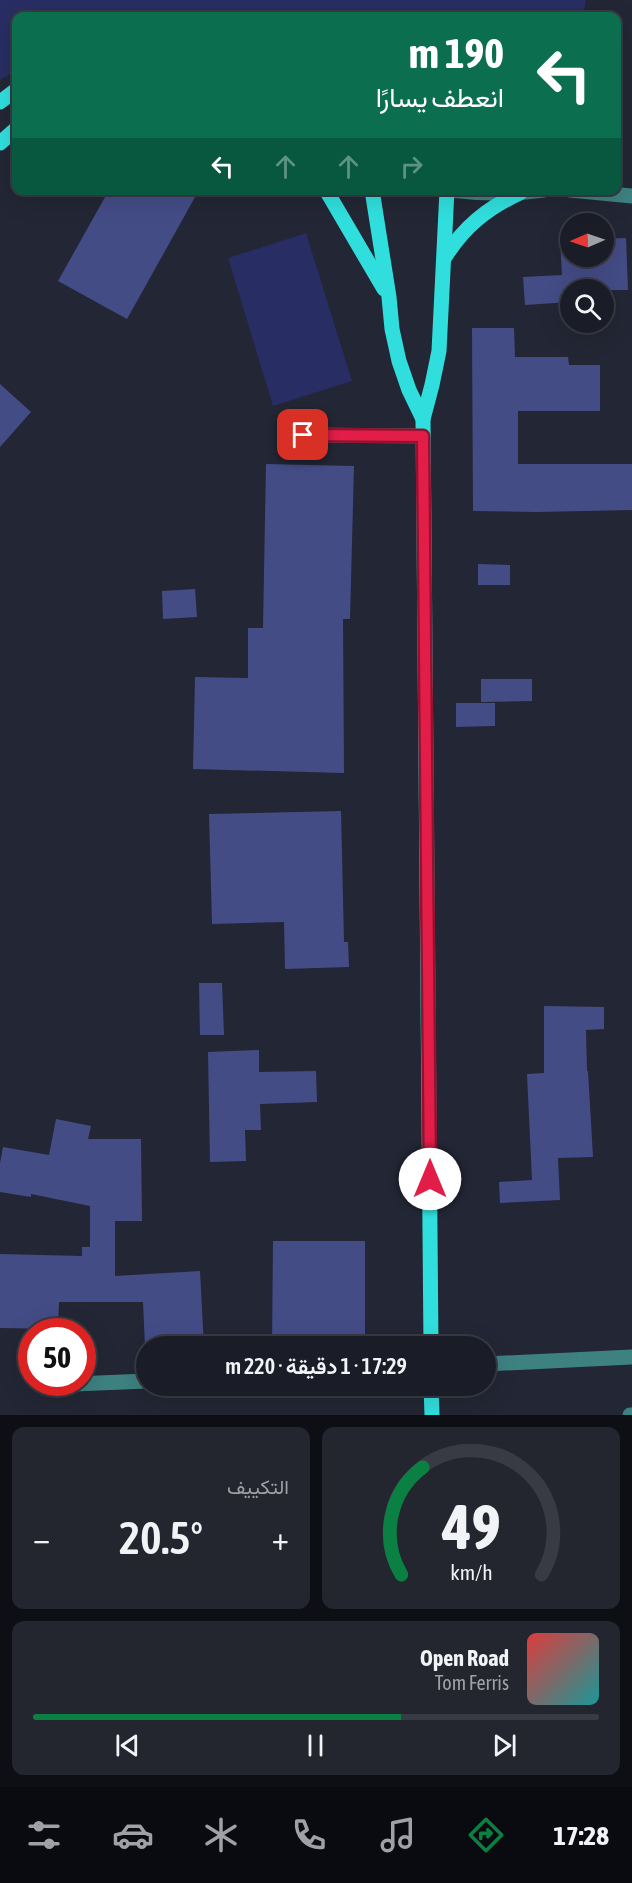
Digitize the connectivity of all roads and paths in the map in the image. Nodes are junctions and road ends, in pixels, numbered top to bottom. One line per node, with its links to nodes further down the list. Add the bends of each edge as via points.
1 (12, 132): 2 (main road)
2 (0, 142)
3 (329, 195): 8 (main road)
4 (373, 195): 8 (main road)
5 (448, 195): 7 (main road)
6 (516, 195): 7 (main road, via 470,224)
7 (444, 260): 9 (main road, via 439,351)
8 (389, 297): 9 (main road, via 399,361)
9 (423, 419): 11 (main road)
10 (303, 435): 11 (street)
11 (423, 436): 12 (main road)
12 (431, 1336)
13 (632, 1357): 14 (street)
14 (496, 1364)
15 (136, 1381): 16 (street)
16 (96, 1383)
17 (431, 1396): 18 (main road)
18 (432, 1415)

